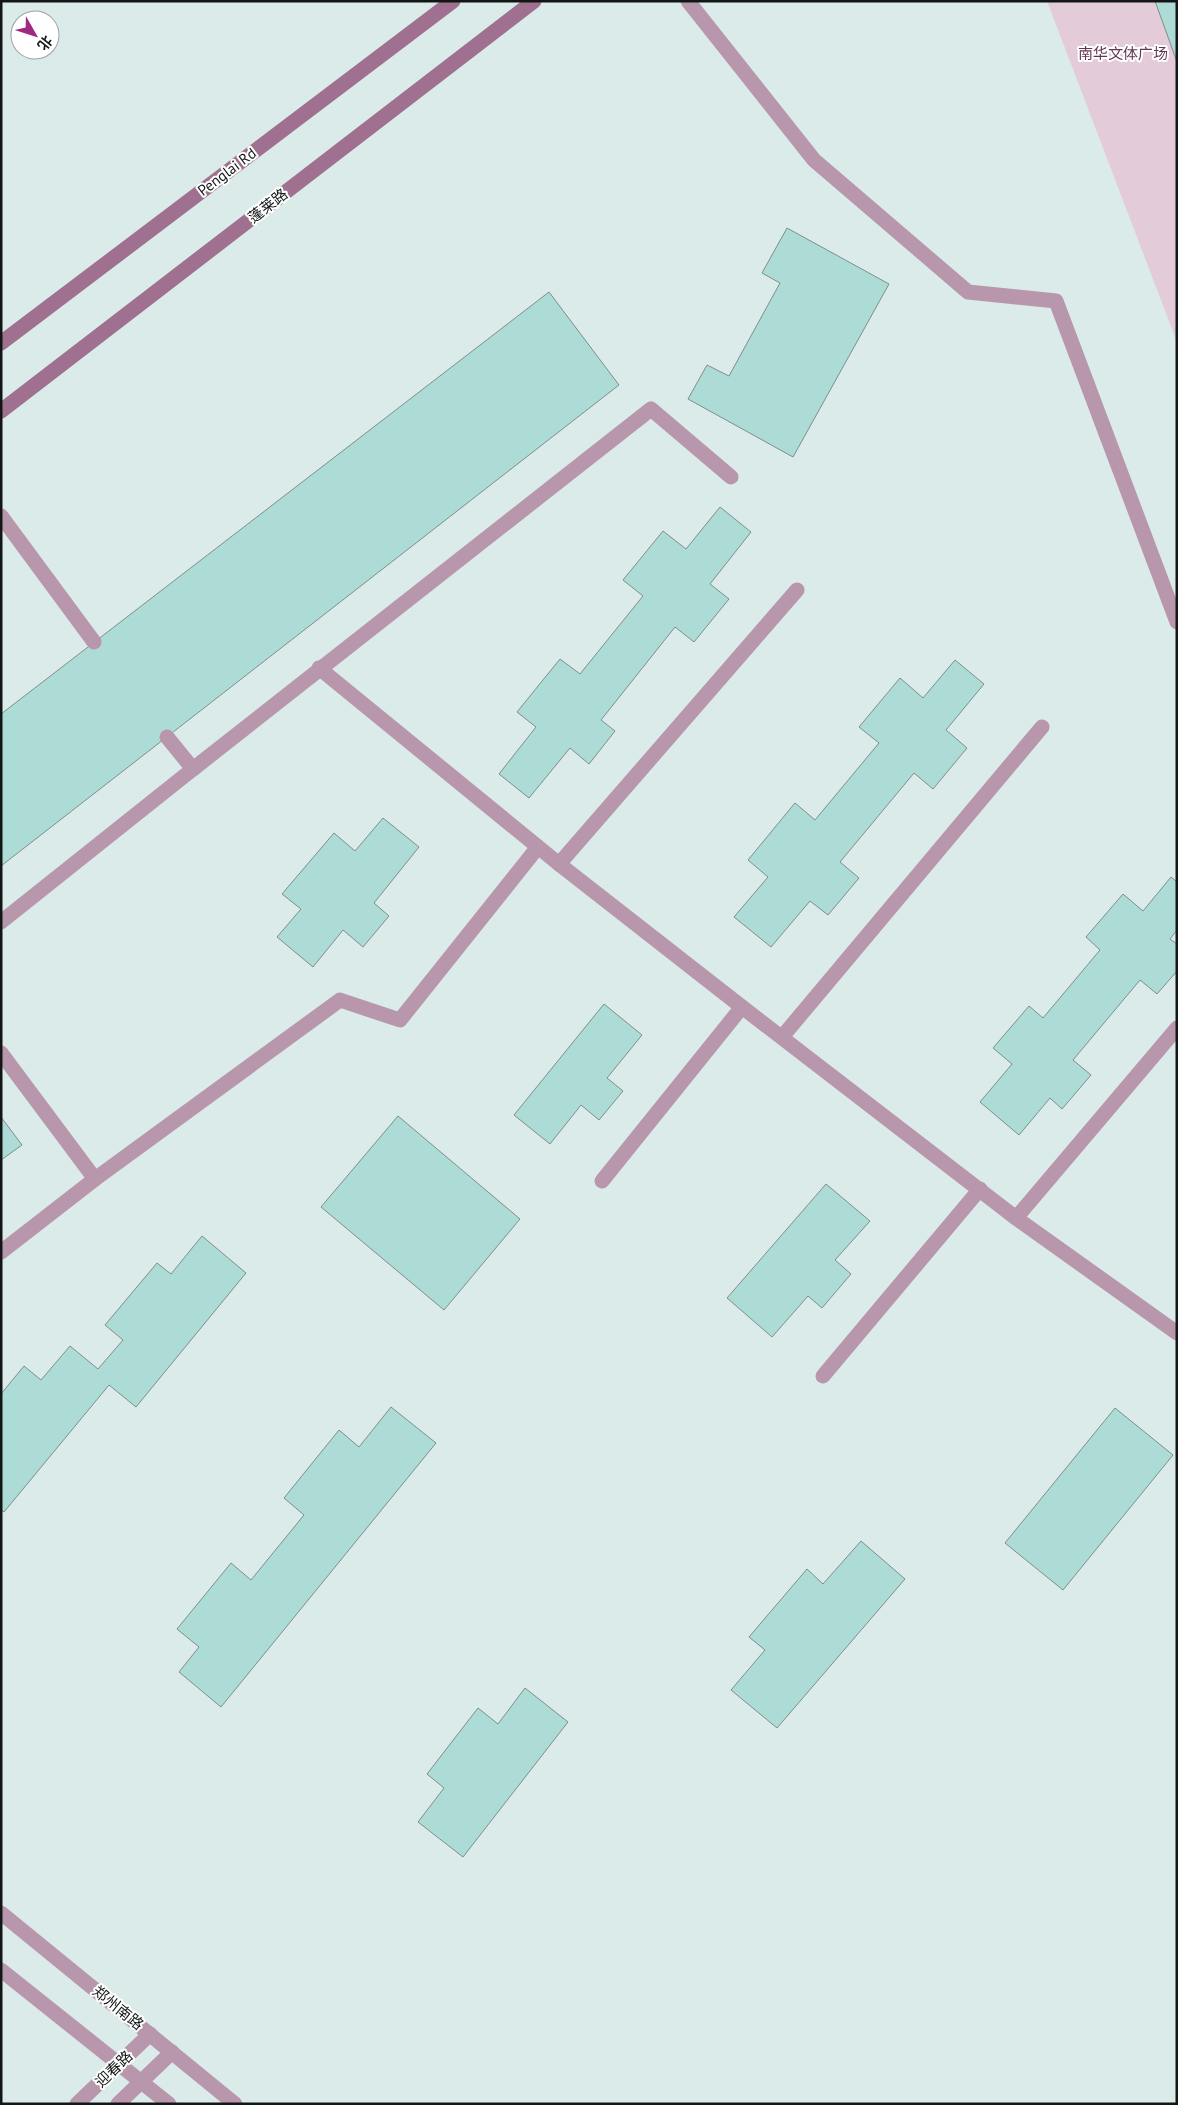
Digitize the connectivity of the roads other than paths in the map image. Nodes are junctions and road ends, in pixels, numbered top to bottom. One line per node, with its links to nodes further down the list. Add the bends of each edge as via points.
1 (453, 1): 4 (main road, Penglai Rd)
2 (534, 1): 5 (main road, 蓬莱路)
3 (688, 1): 9 (street, via 814,160 968,292 1056,301)
4 (1, 343)
5 (1, 411)
6 (731, 477): 11 (street, via 651,409)
7 (1, 516): 10 (street)
8 (797, 590): 16 (street)
9 (1177, 622)
10 (94, 642)
11 (319, 668): 14 (street); 15 (street)
12 (1042, 727): 20 (street)
13 (167, 737): 14 (street)
14 (193, 769): 17 (street)
15 (538, 846): 16 (street); 22 (street, via 400,1020 340,1000)
16 (559, 864): 18 (street)
17 (1, 922)
18 (742, 1007): 20 (street); 23 (street)
19 (1177, 1028): 25 (street)
20 (782, 1038): 24 (street)
21 (1, 1053): 22 (street)
22 (95, 1179): 26 (street)
23 (602, 1181)
24 (980, 1189): 25 (street); 28 (street)
25 (1016, 1218): 27 (street)
26 (1, 1252)
27 (1177, 1333)
28 (822, 1376)
29 (1, 1913): 31 (street, 郑州南路)
30 (1, 1970): 33 (street)
31 (150, 2034): 32 (street, 郑州南路); 33 (street, 迎春路)
32 (172, 2052): 34 (street, 迎春路); 38 (street, 郑州南路)
33 (120, 2064): 34 (street); 35 (street, 迎春路)
34 (142, 2082): 36 (street, 迎春路); 37 (street)
35 (77, 2104)
36 (118, 2104)
37 (169, 2104)
38 (235, 2104)

